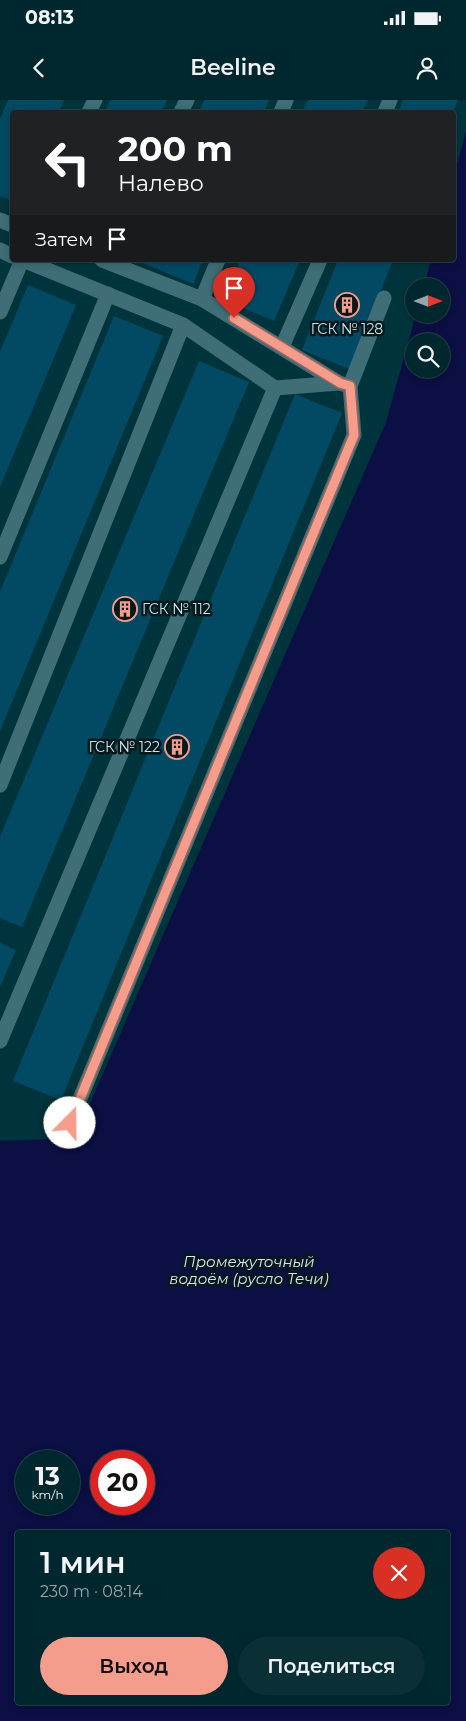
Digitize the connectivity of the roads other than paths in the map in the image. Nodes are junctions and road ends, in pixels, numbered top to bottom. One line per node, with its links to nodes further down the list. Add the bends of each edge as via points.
1 (22, 262): 9 (lane)
2 (28, 262): 6 (lane)
3 (217, 262): 8 (lane)
4 (319, 262): 11 (lane)
5 (119, 263): 8 (lane)
6 (108, 294): 10 (lane); 14 (lane)
7 (384, 298): 12 (lane)
8 (202, 299): 11 (lane)
9 (0, 312)
10 (183, 325): 13 (lane); 15 (lane)
11 (282, 347): 12 (lane)
12 (345, 384): 13 (lane); 17 (lane, via 354,435)
13 (275, 388): 16 (lane)
14 (0, 556)
15 (0, 786)
16 (0, 1040)
17 (70, 1123)

